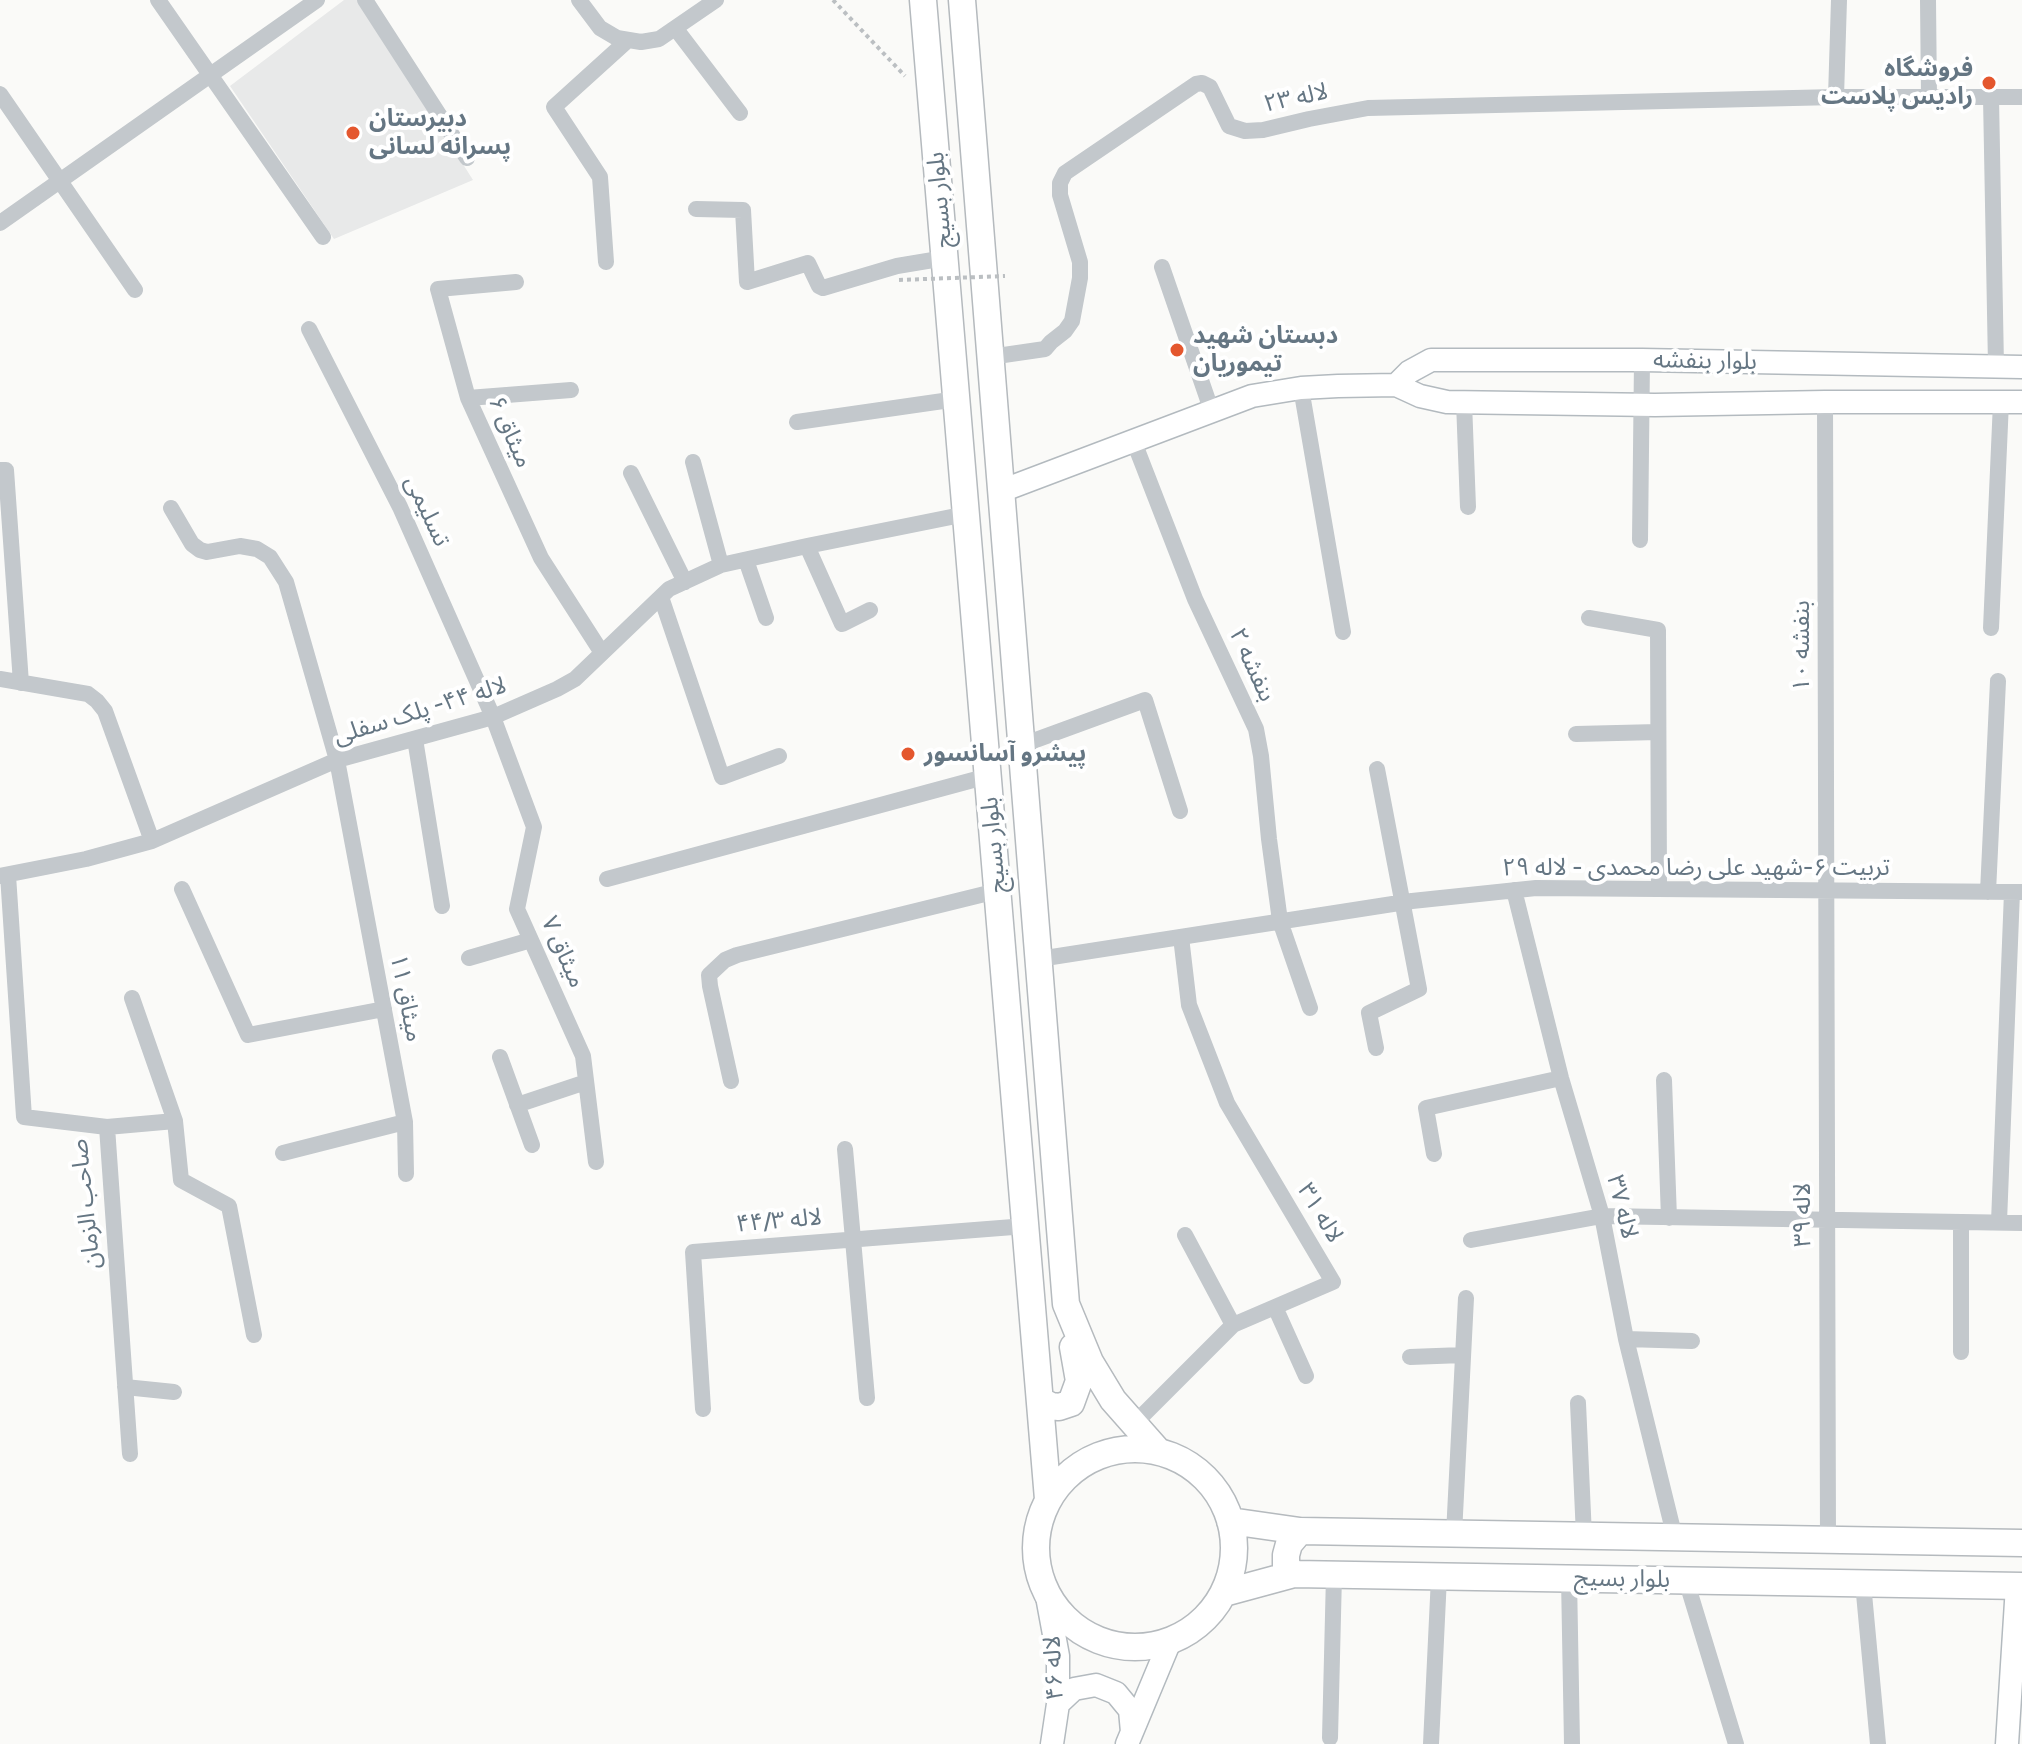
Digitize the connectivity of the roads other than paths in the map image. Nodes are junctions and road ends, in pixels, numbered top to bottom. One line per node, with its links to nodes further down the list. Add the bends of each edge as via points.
1 (158, 0): 12 (street)
2 (317, 0): 12 (street)
3 (365, 0): 19 (street)
4 (579, 0): 11 (street, via 600,28)
5 (716, 0): 10 (street)
6 (923, 0): 24 (main road, بلوار بسیج)
7 (962, 0): 30 (main road, بلوار بسیج)
8 (1839, 0): 14 (street)
9 (1928, 0): 15 (street)
10 (676, 29): 11 (street, via 659,39); 18 (street)
11 (628, 40): 25 (street, via 554,107 600,177)
12 (211, 75): 20 (street); 23 (street)
13 (0, 94): 20 (street)
14 (1836, 97): 15 (street); 30 (street, لاله ۲۳, via 1368,108 1245,131 1229,126 1210,87 1196,84 1065,173 1060,195 1080,262 1072,321 1045,349)
15 (1929, 97): 16 (street)
16 (1991, 97): 17 (street); 32 (street)
17 (2022, 97)
18 (740, 113)
19 (467, 158)
20 (60, 181): 22 (street); 28 (street)
21 (696, 209): 24 (street, via 743,210 747,282 808,263 823,288)
22 (0, 223)
23 (323, 237)
24 (945, 258): 38 (main road, بلوار بسیج)
25 (606, 262)
26 (1162, 267): 43 (street)
27 (516, 282): 37 (street, میثاق ۶, via 438,289)
28 (135, 290)
29 (309, 329): 68 (street, تسلیمی, via 400,507)
30 (990, 357): 49 (main road, بلوار بسیج)
31 (1642, 360): 32 (main road, بلوار بنفشه); 34 (main road, بلوار بنفشه, via 1431,360); 42 (street)
32 (1996, 366): 33 (main road, بلوار بنفشه)
33 (2022, 367)
34 (1396, 385): 35 (main road, بلوار بنفشه); 39 (main road, بلوار بنفشه, via 1420,396)
35 (1301, 388): 43 (main road, بلوار بنفشه, via 1252,396); 63 (street)
36 (571, 390): 37 (street)
37 (468, 398): 64 (street, میثاق ۶, via 541,558)
38 (957, 399): 44 (street); 52 (main road, بلوار بسیج)
39 (1464, 402): 42 (main road, بلوار بنفشه); 50 (street)
40 (1825, 402): 41 (main road, بلوار بنفشه); 42 (main road, بلوار بنفشه); 84 (street, بنفشه ۱۰)
41 (2011, 402): 62 (street)
42 (1642, 404): 53 (street)
43 (1212, 412): 45 (main road, بلوار بنفشه)
44 (797, 422)
45 (1134, 442): 49 (main road, بلوار بنفشه); 90 (street, بنفشه ۲, via 1195,599 1256,729)
46 (693, 462): 56 (street)
47 (0, 470): 67 (street, via 6,470)
48 (631, 473): 57 (street)
49 (1001, 491): 72 (main road, بلوار بسیج)
50 (1468, 507)
51 (171, 508): 74 (street, میثاق ۱۱, via 200,550 240,546 270,557 286,582)
52 (966, 514): 54 (street, لاله ۴۴- پلک سفلی); 76 (main road, بلوار بسیج)
53 (1640, 540)
54 (807, 546): 55 (street, لاله ۴۴- پلک سفلی); 59 (street, via 842,624)
55 (746, 560): 56 (street, لاله ۴۴- پلک سفلی); 60 (street)
56 (721, 565): 57 (street, لاله ۴۴- پلک سفلی)
57 (685, 582): 58 (street, لاله ۴۴- پلک سفلی)
58 (661, 597): 64 (street, لاله ۴۴- پلک سفلی); 73 (street, via 722,777)
59 (870, 610)
60 (766, 618)
61 (1589, 618): 69 (street, via 1658,630)
62 (1991, 628)
63 (1343, 632)
64 (602, 653): 68 (street, لاله ۴۴- پلک سفلی, via 575,679)
65 (0, 679): 67 (street)
66 (1998, 681): 86 (street)
67 (21, 683): 78 (street, via 88,694 97,701)
68 (493, 717): 71 (street, لاله ۴۴- پلک سفلی); 92 (street, میثاق ۷, via 534,827 517,909)
69 (1658, 732): 70 (street); 81 (street)
70 (1576, 734)
71 (415, 739): 74 (street, لاله ۴۴- پلک سفلی); 89 (street)
72 (1022, 745): 77 (street, via 1145,700); 94 (main road, بلوار بسیج)
73 (779, 756)
74 (337, 760): 78 (street, لاله ۴۴- پلک سفلی); 98 (street, میثاق ۱۱)
75 (1377, 769): 88 (street)
76 (988, 776): 80 (street); 85 (main road, بلوار بسیج)
77 (1180, 811)
78 (152, 841): 79 (street, لاله ۴۴- پلک سفلی)
79 (4, 876): 95 (street, صاحب الزمان)
80 (607, 879)
81 (1659, 888): 83 (street, تربیت ۶-شهید علی رضا محمدی - لاله ۲۹); 84 (street, تربیت ۶-شهید علی رضا محمدی - لاله ۲۹)
82 (182, 889): 98 (street, via 248,1035)
83 (1514, 890): 88 (street, تربیت ۶-شهید علی رضا محمدی - لاله ۲۹); 101 (street, لاله ۳۷)
84 (1827, 890): 86 (street, تربیت ۶-شهید علی رضا محمدی - لاله ۲۹); 117 (street, لاله ۳۹)
85 (997, 891): 103 (street, via 725,960 709,975); 121 (main road, بلوار بسیج)
86 (1988, 892): 87 (street, تربیت ۶-شهید علی رضا محمدی - لاله ۲۹)
87 (2017, 892): 119 (street)
88 (1402, 902): 90 (street, تربیت ۶-شهید علی رضا محمدی - لاله ۲۹); 99 (street, via 1419,989 1369,1013)
89 (442, 906)
90 (1280, 921): 91 (street, تربیت ۶-شهید علی رضا محمدی - لاله ۲۹); 97 (street, بنفشه ۲)
91 (1181, 937): 94 (street, تربیت ۶-شهید علی رضا محمدی - لاله ۲۹); 127 (street, لاله ۳۱, via 1189,1005 1227,1103 1333,1282)
92 (531, 940): 93 (street); 104 (street, میثاق ۷, via 583,1056)
93 (469, 958)
94 (1039, 959): 126 (main road, بلوار بسیج)
95 (7, 973): 108 (street, صاحب الزمان, via 24,1117)
96 (132, 998): 106 (street)
97 (1310, 1008)
98 (384, 1009): 107 (street, میثاق ۱۱)
99 (1376, 1048)
100 (500, 1057): 105 (street)
101 (1561, 1078): 112 (street, via 1426,1108); 115 (street, لاله ۳۷)
102 (1664, 1080): 116 (street)
103 (731, 1081)
104 (586, 1082): 105 (street); 113 (street, میثاق ۷)
105 (517, 1105): 109 (street)
106 (175, 1121): 108 (street); 129 (street, via 181,1180 229,1206)
107 (405, 1122): 111 (street); 114 (street, میثاق ۱۱)
108 (107, 1127): 136 (street, صاحب الزمان)
109 (532, 1145)
110 (845, 1149): 123 (street)
111 (283, 1153)
112 (1434, 1154)
113 (596, 1162)
114 (406, 1174)
115 (1602, 1216): 116 (street); 124 (street); 130 (street, لاله ۳۷)
116 (1669, 1218): 117 (street)
117 (1827, 1220): 118 (street); 151 (street, لاله ۳۹)
118 (1961, 1222): 119 (street); 132 (street)
119 (1999, 1222): 120 (street)
120 (2022, 1223)
121 (1026, 1226): 123 (street, لاله ۴۴/۳); 139 (main road, بلوار بسیج)
122 (1185, 1235): 128 (street)
123 (853, 1239): 138 (street); 141 (street, لاله ۴۴/۳, via 693,1252)
124 (1471, 1240)
125 (1466, 1298): 133 (street)
126 (1066, 1304): 139 (main road, via 1079,1381 1076,1394 1071,1403 1059,1407); 142 (main road, بلوار بسیج, via 1090,1362)
127 (1275, 1307): 128 (street, لاله ۳۱); 135 (street)
128 (1233, 1325): 142 (street, لاله ۳۱)
129 (254, 1335)
130 (1626, 1339): 131 (street); 150 (street, لاله ۳۷)
131 (1692, 1341)
132 (1961, 1352)
133 (1463, 1355): 134 (street); 148 (street)
134 (1410, 1357)
135 (1306, 1376)
136 (125, 1387): 137 (street); 144 (street, صاحب الزمان)
137 (174, 1392)
138 (867, 1398)
139 (1041, 1401): 145 (main road, بلوار بسیج)
140 (1578, 1403): 149 (street)
141 (703, 1409)
142 (1133, 1425): 143 (main road, بلوار بسیج)
143 (1158, 1451): 145 (main road, via 1126,1448 1095,1457 1067,1474); 146 (main road, via 1204,1476)
144 (130, 1454)
145 (1048, 1499): 160 (main road, via 1037,1529 1036,1561)
146 (1230, 1521): 147 (main road, بلوار بسیج); 161 (main road, via 1232,1569)
147 (1300, 1531): 148 (main road, بلوار بسیج); 153 (main road, via 1286,1555 1286,1566)
148 (1454, 1534): 149 (main road, بلوار بسیج)
149 (1584, 1536): 150 (main road, بلوار بسیج)
150 (1675, 1538): 151 (main road, بلوار بسیج)
151 (1828, 1540): 152 (main road, بلوار بسیج)
152 (2022, 1543)
153 (1294, 1574): 154 (main road, بلوار بسیج); 161 (main road, بلوار بسیج)
154 (1334, 1575): 155 (main road, بلوار بسیج); 165 (street)
155 (1439, 1577): 156 (main road, بلوار بسیج); 167 (street)
156 (1569, 1578): 157 (main road, بلوار بسیج); 168 (street)
157 (1686, 1580): 158 (main road, بلوار بسیج); 169 (street)
158 (1863, 1583): 159 (main road, بلوار بسیج); 170 (street)
159 (2020, 1586): 171 (main road)
160 (1046, 1591): 162 (main road, via 1062,1615 1085,1633 1113,1644 1142,1647); 163 (main road, لاله ۴۶, via 1058,1656)
161 (1224, 1593): 162 (main road, via 1192,1629)
162 (1170, 1641): 164 (main road)
163 (1058, 1704): 164 (main road, via 1074,1689 1096,1685 1116,1693 1130,1710); 166 (main road, لاله ۴۶)
164 (1130, 1738)
165 (1330, 1738)
166 (1052, 1744)
167 (1431, 1744)
168 (1572, 1744)
169 (1736, 1744)
170 (1878, 1744)
171 (2007, 1744)

